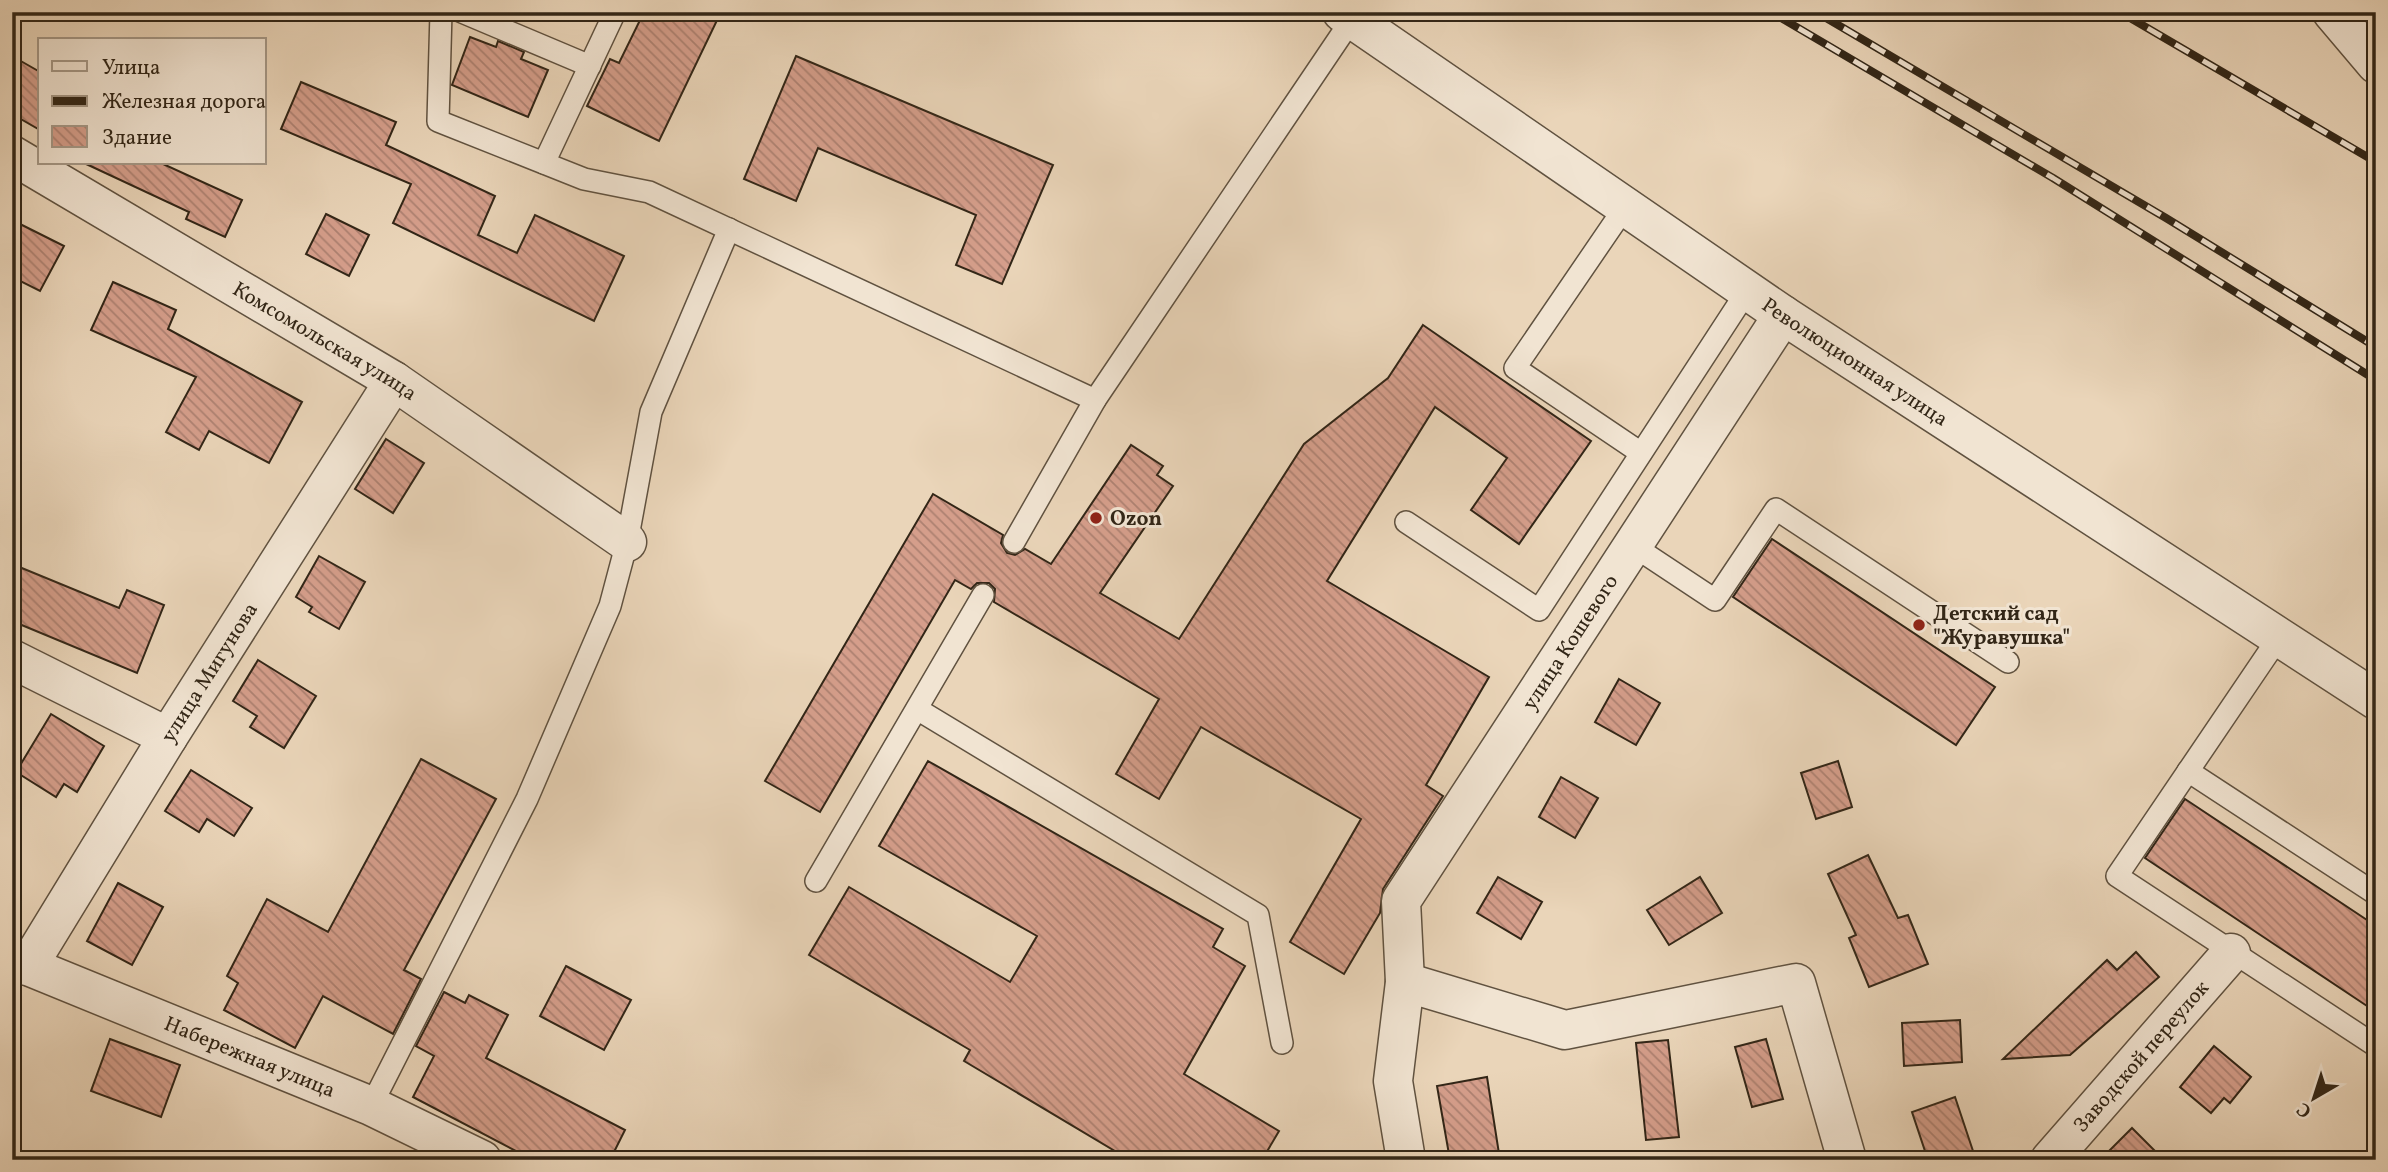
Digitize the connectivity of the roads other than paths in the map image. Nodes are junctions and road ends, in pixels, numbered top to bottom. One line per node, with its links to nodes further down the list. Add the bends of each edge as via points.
1 (441, 12): 9 (lane, via 438,121)
2 (462, 12): 7 (lane)
3 (615, 12): 7 (lane)
4 (2332, 12): 6 (street)
5 (1347, 16): 10 (street, Революционная улица); 15 (lane)
6 (2376, 64)
7 (590, 66): 9 (lane)
8 (12, 155): 14 (street, Комсомольская улица)
9 (544, 163): 11 (lane, via 584,178 649,192)
10 (1625, 207): 12 (street, Революционная улица); 16 (lane, via 1515,368)
11 (729, 229): 15 (lane); 18 (lane, via 651,412)
12 (1748, 291): 13 (street, Революционная улица); 16 (lane)
13 (1783, 315): 20 (street, улица Кошевого); 22 (street, Революционная улица)
14 (394, 381): 18 (street, Комсомольская улица); 27 (street, улица Мигунова)
15 (1095, 400): 19 (lane)
16 (1641, 453): 17 (lane, via 1539,610)
17 (1406, 522)
18 (627, 542): 36 (lane, via 610,606 527,799)
19 (1014, 542)
20 (1633, 545): 24 (lane, via 1715,600 1776,509); 33 (street, улица Кошевого, via 1401,901)
21 (982, 595): 26 (lane)
22 (2279, 637): 25 (street, Революционная улица); 28 (lane)
23 (12, 659): 27 (street)
24 (2008, 662)
25 (2376, 699)
26 (917, 709): 29 (lane); 34 (lane, via 1258,915)
27 (168, 737): 32 (street, улица Мигунова)
28 (2188, 771): 30 (lane); 31 (lane, via 2117,876)
29 (816, 881)
30 (2376, 894)
31 (2231, 953): 35 (lane); 40 (street, Заводской переулок)
32 (20, 965): 36 (street, Набережная улица)
33 (1405, 982): 38 (street, улица Кошевого, via 1393,1081); 39 (street, via 1564,1030 1796,983)
34 (1282, 1043)
35 (2376, 1046)
36 (371, 1106): 37 (street, Набережная улица)
37 (482, 1160)
38 (1406, 1160)
39 (1847, 1160)
40 (2050, 1160)

